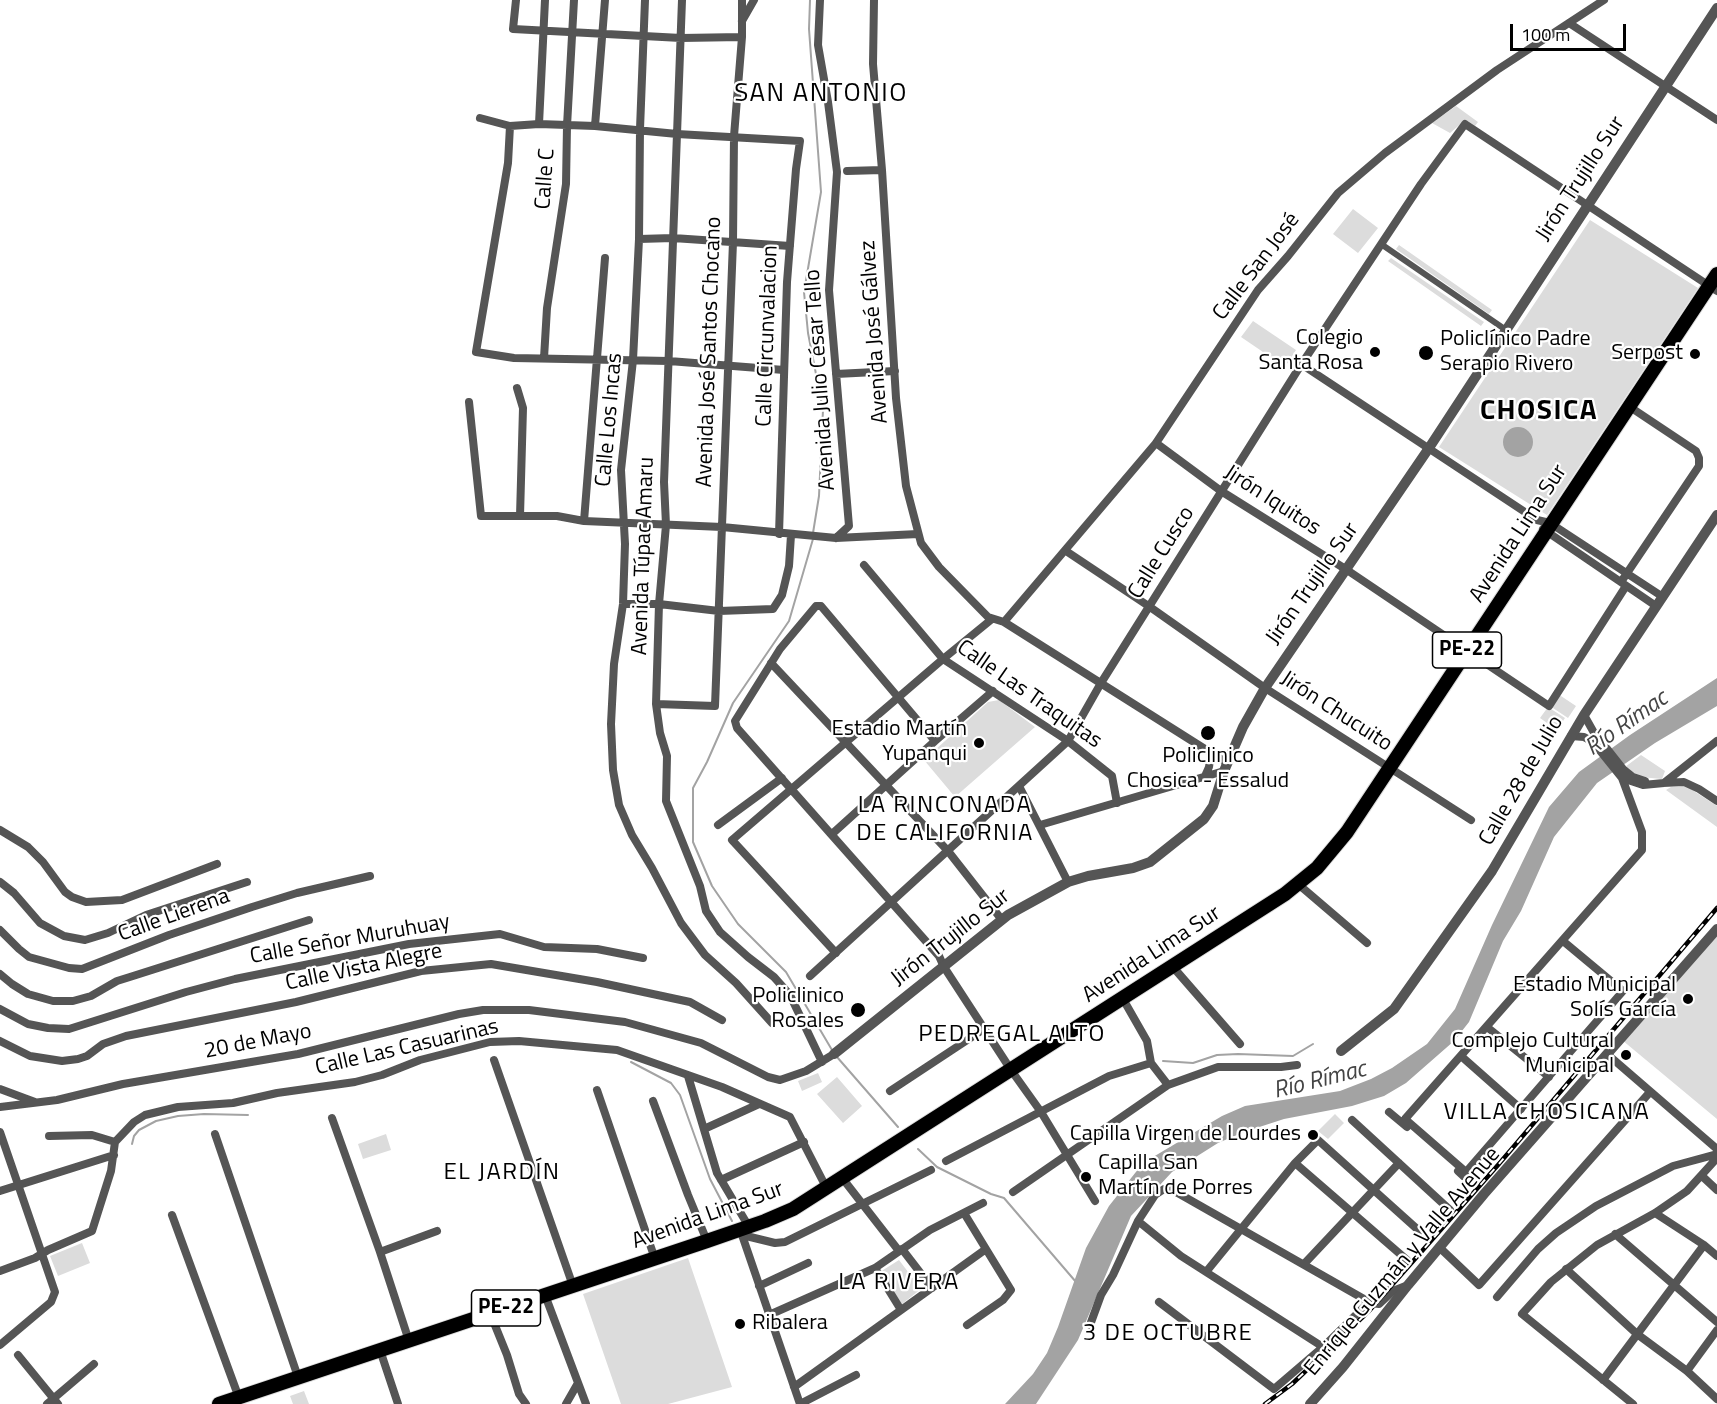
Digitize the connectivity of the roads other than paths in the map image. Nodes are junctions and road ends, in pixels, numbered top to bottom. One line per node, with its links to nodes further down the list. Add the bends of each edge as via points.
1 (516, 0): 15 (street, via 513,29)
2 (545, 0): 15 (street)
3 (574, 0): 16 (street, Calle C)
4 (604, 0): 17 (street)
5 (645, 0): 18 (street, Calle Los Incas)
6 (682, 0): 20 (street, Avenida Túpac Amaru)
7 (742, 0): 13 (street, Avenida José Santos Chocano)
8 (754, 0): 13 (street)
9 (820, 0): 50 (street, Avenida Julio César Tello, via 818,45 837,172 829,290)
10 (874, 0): 31 (street, Avenida José Gálvez, via 873,64)
11 (1604, 0): 14 (street, Calle San José)
12 (1717, 8): 21 (street, Jirón Trujillo Sur)
13 (742, 21): 19 (street, Avenida José Santos Chocano)
14 (1569, 23): 21 (street); 54 (street, Calle San José, via 1465,93 1338,193 1258,290)
15 (543, 29): 16 (street); 24 (street)
16 (572, 33): 17 (street); 26 (street, Calle C)
17 (602, 34): 18 (street); 27 (street)
18 (642, 36): 20 (street); 28 (street, Calle Los Incas)
19 (742, 37): 20 (street); 30 (street, Avenida José Santos Chocano)
20 (681, 38): 29 (street, Avenida Túpac Amaru)
21 (1665, 87): 23 (street); 33 (street, Jirón Trujillo Sur)
22 (480, 118): 25 (street)
23 (1717, 120)
24 (539, 124): 25 (street); 26 (street)
25 (510, 126): 42 (street, via 508,163 476,352)
26 (567, 126): 27 (street); 42 (street, Calle C, via 566,184 547,308)
27 (595, 126): 28 (street)
28 (640, 129): 29 (street); 35 (street, Calle Los Incas)
29 (677, 134): 30 (street); 34 (street, Avenida Túpac Amaru)
30 (734, 136): 36 (street, Avenida José Santos Chocano); 38 (street, Calle Circunvalacion, via 800,141)
31 (882, 170): 32 (street); 49 (street, Avenida José Gálvez)
32 (847, 171)
33 (1587, 206): 37 (street, Calle Cusco, via 1465,124); 40 (street); 41 (street, Jirón Trujillo Sur)
34 (673, 238): 35 (street); 36 (street); 45 (street, Avenida Túpac Amaru)
35 (639, 239): 44 (street, Calle Los Incas)
36 (734, 242): 38 (street); 47 (street, Avenida José Santos Chocano)
37 (1381, 244): 41 (street); 46 (street, Calle Cusco)
38 (790, 246): 48 (street, Calle Circunvalacion)
39 (605, 258): 43 (street)
40 (1714, 284): 53 (highway, Avenida Lima Sur / PE-22)
41 (1506, 330): 55 (street, Jirón Trujillo Sur)
42 (544, 358): 43 (street)
43 (597, 358): 44 (street); 59 (street)
44 (633, 360): 45 (street); 60 (street, Calle Los Incas, via 621,470)
45 (669, 361): 47 (street); 61 (street, Avenida Túpac Amaru)
46 (1301, 364): 55 (street); 56 (street, Calle Cusco)
47 (728, 365): 48 (street); 63 (street, Avenida José Santos Chocano)
48 (784, 370): 64 (street, Calle Circunvalacion)
49 (895, 371): 50 (street); 65 (street, Avenida José Gálvez, via 903,469)
50 (836, 374): 67 (street, Avenida Julio César Tello, via 849,526)
51 (517, 388): 57 (street, via 523,408)
52 (469, 402): 57 (street, via 481,516)
53 (1630, 407): 62 (highway, Avenida Lima Sur / PE-22); 71 (street, via 1696,451 1699,466)
54 (1156, 443): 56 (street, Jirón Iquitos); 68 (street, Calle San José)
55 (1429, 448): 62 (street); 70 (street, Jirón Trujillo Sur)
56 (1221, 491): 70 (street, Jirón Iquitos); 76 (street, Calle Cusco)
57 (519, 516): 59 (street)
58 (1717, 516): 73 (street, Calle 28 de Julio)
59 (584, 521): 60 (street)
60 (622, 522): 61 (street); 74 (street, Calle Los Incas)
61 (666, 525): 63 (street); 75 (street, Avenida Túpac Amaru)
62 (1544, 525): 71 (street); 72 (street); 80 (highway, Avenida Lima Sur / PE-22)
63 (722, 527): 64 (street); 77 (street, Avenida José Santos Chocano)
64 (779, 534): 66 (street)
65 (918, 534): 67 (street); 78 (street, Avenida José Gálvez, via 934,562)
66 (791, 535): 67 (street); 77 (street, via 782,595 773,609)
67 (836, 538)
68 (1066, 551): 76 (street, Jirón Chucuito); 79 (street, Calle San José)
69 (864, 566): 81 (street, Calle Las Traquitas)
70 (1347, 570): 80 (street, Jirón Iquitos); 84 (street, Jirón Trujillo Sur)
71 (1627, 573): 72 (street); 73 (street)
72 (1624, 584): 73 (street); 80 (street, Jirón Iquitos, via 1549,706)
73 (1660, 602): 88 (street, Calle 28 de Julio)
74 (623, 604): 75 (street); 135 (street, Calle Los Incas, via 611,724 619,805 681,923 705,955)
75 (658, 604): 77 (street); 87 (street, Avenida Túpac Amaru)
76 (1150, 607): 83 (street, Calle Cusco); 84 (street, Jirón Chucuito)
77 (719, 611): 87 (street, Avenida José Santos Chocano, via 715,706)
78 (992, 619): 79 (street, Avenida José Gálvez); 81 (street)
79 (1004, 622): 83 (street, Avenida José Gálvez)
80 (1467, 651): 97 (highway, Avenida Lima Sur / PE-22)
81 (943, 658): 85 (street, Calle Las Traquitas); 86 (street)
82 (771, 663): 86 (street, via 816,606 821,606); 93 (street); 100 (street, via 735,721)
83 (1101, 682): 91 (street, Calle Cusco); 95 (street, Avenida José Gálvez)
84 (1265, 688): 96 (street, Jirón Trujillo Sur); 97 (street, Jirón Chucuito)
85 (993, 692): 90 (street); 91 (street, Calle Las Traquitas)
86 (898, 697): 90 (street); 93 (street)
87 (656, 704): 145 (street, Avenida Túpac Amaru, via 667,756 666,801 706,911 720,932 790,995)
88 (1584, 715): 89 (street, Calle 28 de Julio); 94 (street)
89 (1571, 736): 94 (street, via 1589,740); 140 (street, Calle 28 de Julio, via 1492,871 1394,1009)
90 (934, 741): 102 (street)
91 (1068, 741): 103 (street, Calle Cusco); 106 (street, Calle Las Traquitas, via 1112,776)
92 (1717, 741): 101 (street)
93 (846, 742): 102 (street); 104 (street)
94 (1604, 750): 98 (street)
95 (1211, 752): 96 (street, Avenida José Gálvez); 99 (street)
96 (1226, 767): 99 (street); 117 (street, Jirón Trujillo Sur, via 1210,813 1158,857 1133,868)
97 (1389, 768): 107 (street, Jirón Chucuito); 118 (highway, Avenida Lima Sur / PE-22, via 1347,832)
98 (1621, 773): 101 (street); 124 (street, via 1642,832 1642,850)
99 (1205, 776): 106 (street)
100 (782, 778): 104 (street); 108 (street)
101 (1664, 783): 105 (street, via 1684,782)
102 (884, 785): 111 (street); 112 (street)
103 (1018, 786): 109 (street); 112 (street, Calle Cusco)
104 (792, 790): 111 (street); 126 (street, via 732,840)
105 (1717, 801)
106 (1117, 802): 109 (street)
107 (1470, 820)
108 (718, 825)
109 (1040, 825): 117 (street)
110 (0, 830): 113 (street, via 28,847 65,892 86,902 122,900)
111 (832, 834): 119 (street)
112 (948, 851): 119 (street, Calle Cusco); 121 (street)
113 (216, 864)
114 (370, 876): 123 (street, Calle Lierena, via 252,907 77,969 26,956)
115 (0, 882): 116 (street, via 40,923 64,936 85,940)
116 (247, 882)
117 (1068, 882): 121 (street, Jirón Trujillo Sur)
118 (1298, 884): 125 (street); 129 (highway, Avenida Lima Sur / PE-22)
119 (892, 902): 126 (street, Calle Cusco); 128 (street)
120 (309, 920): 130 (street, via 133,976 91,996 67,1002 28,994)
121 (1002, 920): 128 (street, Jirón Trujillo Sur)
122 (1717, 929): 142 (street, Enrique Guzmán y Valle Avenue)
123 (0, 930)
124 (1563, 941): 136 (street); 150 (street, via 1623,992)
125 (1367, 943)
126 (836, 952): 131 (street, Calle Cusco)
127 (643, 958): 133 (street, Calle Señor Muruhuay, via 597,949 544,947 500,934 410,944 235,978 69,1029 28,1024)
128 (944, 967): 137 (street); 141 (street, Jirón Trujillo Sur)
129 (1173, 967): 132 (highway, Avenida Lima Sur / PE-22); 139 (street)
130 (0, 974)
131 (810, 976)
132 (1123, 999): 146 (street, via 1147,1041); 148 (highway, Avenida Lima Sur / PE-22)
133 (0, 1009)
134 (722, 1020): 138 (street, Calle Vista Alegre, via 690,1002 491,964 421,971 296,1002 126,1036 103,1044 82,1058 50,1060 27,1055)
135 (772, 1023)
136 (1487, 1027): 143 (street); 150 (street)
137 (984, 1029): 148 (street); 154 (street)
138 (0, 1041)
139 (1240, 1044)
140 (1341, 1051)
141 (834, 1054): 145 (street, 20 de Mayo)
142 (1607, 1054): 155 (street); 205 (street, Enrique Guzmán y Valle Avenue)
143 (1461, 1056): 160 (street); 160 (street, via 1405,1119 1466,1172)
144 (494, 1059): 221 (street)
145 (822, 1062): 157 (street, 20 de Mayo, via 780,1080 700,1043 625,1022 529,1010 483,1010 298,1054 123,1084)
146 (1151, 1063): 151 (street); 161 (street, via 1109,1076)
147 (1297, 1065): 151 (street, via 1218,1067)
148 (1011, 1070): 161 (street); 180 (highway, Avenida Lima Sur / PE-22)
149 (688, 1076): 158 (street, Calle Las Casuarinas); 165 (street); 169 (street, Calle Las Casuarinas, via 616,1050 490,1042 355,1082 145,1115)
150 (1549, 1077): 160 (street)
151 (1168, 1085): 173 (street)
152 (0, 1089): 157 (street)
153 (597, 1090): 211 (street)
154 (890, 1090)
155 (1650, 1092): 171 (street); 205 (street, via 1479,1286)
156 (653, 1101): 203 (street)
157 (39, 1103): 159 (street, 20 de Mayo)
158 (759, 1104): 165 (street); 170 (street, Calle Las Casuarinas, via 790,1117)
159 (0, 1107)
160 (1521, 1109)
161 (1041, 1112): 173 (street); 175 (street)
162 (1389, 1112): 182 (street)
163 (332, 1118): 208 (street)
164 (1352, 1120): 177 (street)
165 (704, 1129): 181 (street)
166 (0, 1132): 183 (street)
167 (215, 1134): 244 (street)
168 (49, 1136): 169 (street, via 92,1135)
169 (115, 1142): 172 (street)
170 (804, 1142): 181 (street); 184 (street, Calle Las Casuarinas)
171 (1717, 1149)
172 (114, 1155): 183 (street); 209 (street, via 92,1231)
173 (1067, 1155): 188 (street); 189 (street)
174 (1717, 1156): 179 (street); 225 (street, via 1673,1166 1596,1206 1538,1249)
175 (946, 1161)
176 (1295, 1163): 185 (street, via 1318,1140); 193 (street); 199 (street)
177 (1399, 1163): 185 (street); 192 (street)
178 (931, 1170): 190 (street)
179 (1702, 1176): 186 (street); 195 (street)
180 (843, 1179): 184 (highway, Avenida Lima Sur / PE-22); 190 (street)
181 (721, 1180): 200 (street)
182 (1472, 1184)
183 (18, 1185): 187 (street); 209 (street)
184 (827, 1188): 200 (highway, Avenida Lima Sur / PE-22)
185 (1373, 1190): 193 (street); 202 (street)
186 (1717, 1190)
187 (0, 1191)
188 (1013, 1192)
189 (1095, 1201)
190 (864, 1203): 200 (street, via 784,1242 775,1243); 207 (street)
191 (983, 1203): 194 (street)
192 (1450, 1210)
193 (1353, 1212): 212 (street); 214 (street)
194 (964, 1213): 206 (street); 207 (street)
195 (1655, 1213): 201 (street); 204 (street)
196 (172, 1215): 248 (street)
197 (1137, 1221): 199 (street, via 1155,1195 1164,1189); 218 (street); 233 (street)
198 (437, 1230): 208 (street)
199 (1240, 1230): 214 (street); 218 (street)
200 (746, 1231): 203 (highway, Avenida Lima Sur / PE-22); 222 (street)
201 (1615, 1234): 216 (street); 220 (street)
202 (1426, 1237)
203 (707, 1241): 211 (highway, Avenida Lima Sur / PE-22)
204 (1704, 1245): 210 (street); 220 (street)
205 (1439, 1247): 219 (street, Enrique Guzmán y Valle Avenue)
206 (986, 1249): 223 (street); 232 (street, via 1011,1290)
207 (901, 1250): 215 (street); 223 (street)
208 (380, 1252): 236 (street)
209 (42, 1253): 217 (street); 237 (street, via 55,1295)
210 (1717, 1256)
211 (655, 1258): 221 (highway, Avenida Lima Sur / PE-22)
212 (1407, 1260)
213 (808, 1263): 222 (street)
214 (1304, 1264): 227 (street)
215 (875, 1268): 228 (street); 230 (street)
216 (1566, 1269): 235 (street); 245 (street, via 1522,1314)
217 (0, 1271)
218 (1206, 1272): 238 (street)
219 (1408, 1285): 227 (street, via 1393,1291 1379,1304); 257 (street, Enrique Guzmán y Valle Avenue)
220 (1674, 1285): 231 (street); 235 (street)
221 (573, 1286): 224 (highway, Avenida Lima Sur / PE-22)
222 (759, 1286): 230 (street)
223 (932, 1288): 228 (street)
224 (545, 1295): 229 (highway, Avenida Lima Sur / PE-22); 246 (street)
225 (1497, 1297)
226 (1159, 1302): 238 (street, via 1274,1389)
227 (1369, 1302): 238 (street)
228 (901, 1310): 247 (street)
229 (490, 1314): 236 (highway, Avenida Lima Sur / PE-22); 253 (street)
230 (769, 1315): 247 (street)
231 (1717, 1322)
232 (967, 1325)
233 (1090, 1325)
234 (1717, 1330): 242 (street)
235 (1637, 1334): 242 (street); 245 (street)
236 (409, 1341): 239 (highway, Avenida Lima Sur / PE-22)
237 (0, 1345)
238 (1323, 1347)
239 (380, 1350): 244 (highway, Avenida Lima Sur / PE-22); 252 (street)
240 (18, 1355): 250 (street)
241 (94, 1364): 250 (street)
242 (1687, 1371): 249 (street)
243 (856, 1375): 256 (street)
244 (298, 1377): 248 (highway, Avenida Lima Sur / PE-22)
245 (1603, 1380): 258 (street)
246 (578, 1383): 254 (street); 255 (street)
247 (794, 1387): 256 (street)
248 (238, 1398): 251 (highway, Avenida Lima Sur / PE-22)
249 (1717, 1399)
250 (53, 1402)
251 (219, 1404)
252 (398, 1404)
253 (526, 1404)
254 (566, 1404)
255 (586, 1404)
256 (800, 1404)
257 (1310, 1404)
258 (1633, 1404)

